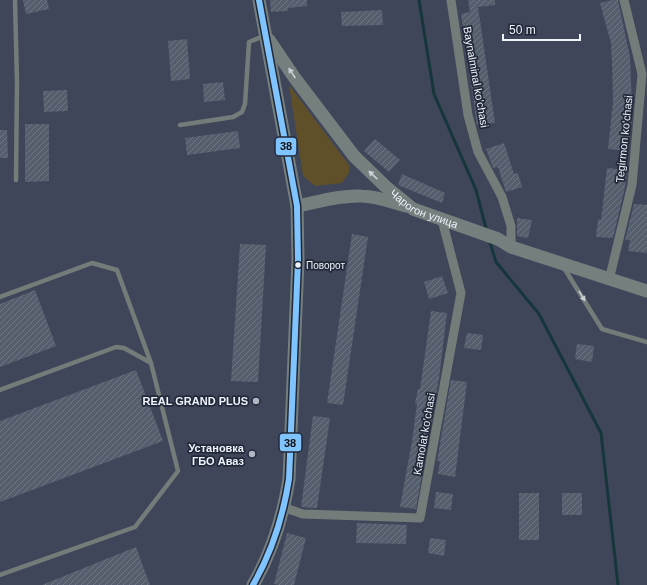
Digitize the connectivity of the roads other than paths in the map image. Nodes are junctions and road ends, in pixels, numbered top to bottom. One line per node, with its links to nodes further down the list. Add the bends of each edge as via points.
1 (15, 0): 7 (lane)
2 (259, 0): 5 (main road)
3 (451, 0): 11 (street, Baynalminal ko'chasi, via 468,114 478,152 502,197 511,226)
4 (624, 0): 13 (street, Tegirmon ko'chasi, via 642,74 632,185)
5 (266, 35): 6 (lane, via 249,42 245,104 242,112 233,117); 8 (main road); 9 (main road, Чарогон улица, one-way to 5, via 384,186 354,156 294,77)
6 (180, 125)
7 (16, 180)
8 (297, 206): 9 (main road, via 343,196 361,196 378,198); 19 (main road, via 298,260 289,479)
9 (413, 209): 10 (main road, Чарогон улица)
10 (442, 220): 11 (main road, Чарогон улица, via 498,239); 19 (street, Kamolat ko'chasi, via 461,293 420,518 303,514)
11 (511, 247): 12 (main road, Чарогон улица)
12 (561, 263): 13 (main road, Чарогон улица); 16 (lane, one-way to 16, via 602,330)
13 (609, 280): 14 (main road, Чарогон улица)
14 (647, 291)
15 (0, 297): 17 (lane, via 92,264 117,270)
16 (647, 342)
17 (151, 363): 18 (lane, via 124,348 116,347); 20 (lane, via 178,471 135,527)
18 (0, 390)
19 (284, 508): 21 (main road, via 267,558)
20 (0, 575)
21 (253, 585)

